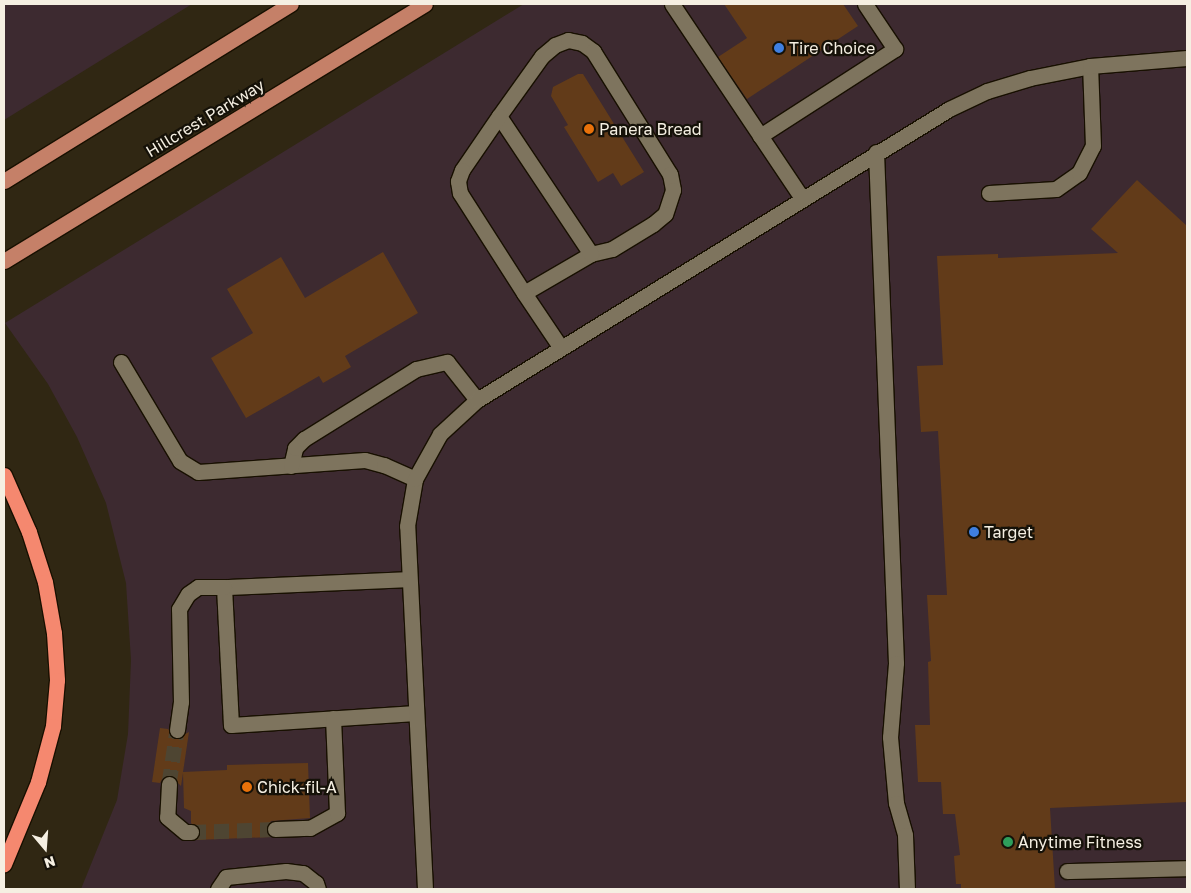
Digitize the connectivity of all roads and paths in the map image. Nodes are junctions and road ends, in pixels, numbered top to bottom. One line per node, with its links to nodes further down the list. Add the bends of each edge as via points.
1 (291, 4): 10 (main road)
2 (425, 4): 14 (main road, Hillcrest Parkway)
3 (672, 4): 8 (lane)
4 (865, 4): 8 (lane, via 895,49)
5 (1187, 58): 6 (lane)
6 (1090, 66): 9 (lane, via 987,91 949,109); 11 (lane, via 1093,146 1079,173 1056,189)
7 (500, 116): 13 (lane); 13 (lane, via 542,56 555,44 568,40 582,43 593,51 670,174 673,190 665,214 653,224 612,249); 15 (lane, via 462,170 458,181 460,193)
8 (760, 136): 12 (lane)
9 (876, 152): 12 (lane); 36 (lane, via 896,663 890,737 896,804 905,835)
10 (4, 181)
11 (989, 193)
12 (802, 198): 16 (lane)
13 (591, 254): 15 (lane)
14 (4, 261)
15 (524, 293): 16 (lane)
16 (561, 348): 18 (lane)
17 (121, 362): 19 (lane, via 187,468 198,472)
18 (477, 400): 19 (lane, via 447,362 416,369 304,440 294,448); 21 (lane, via 440,434)
19 (291, 466): 21 (lane, via 365,460)
20 (4, 475): 30 (highway, via 29,532 45,582 54,632 57,680 53,726 38,782)
21 (415, 479): 22 (lane, via 407,526)
22 (409, 579): 23 (lane); 24 (lane)
23 (224, 587): 25 (lane, via 231,725); 26 (lane, via 198,587 188,594 179,609 182,702)
24 (416, 713): 25 (lane); 35 (lane)
25 (333, 718): 28 (lane, via 337,813 310,828)
26 (177, 730)
27 (169, 784): 29 (lane, via 167,817 185,832)
28 (275, 829)
29 (191, 832)
30 (4, 864)
31 (1187, 868): 32 (lane)
32 (1067, 871)
33 (218, 889): 34 (lane, via 226,877 286,871 303,874 316,883)
34 (318, 889)
35 (425, 889)
36 (908, 889)

